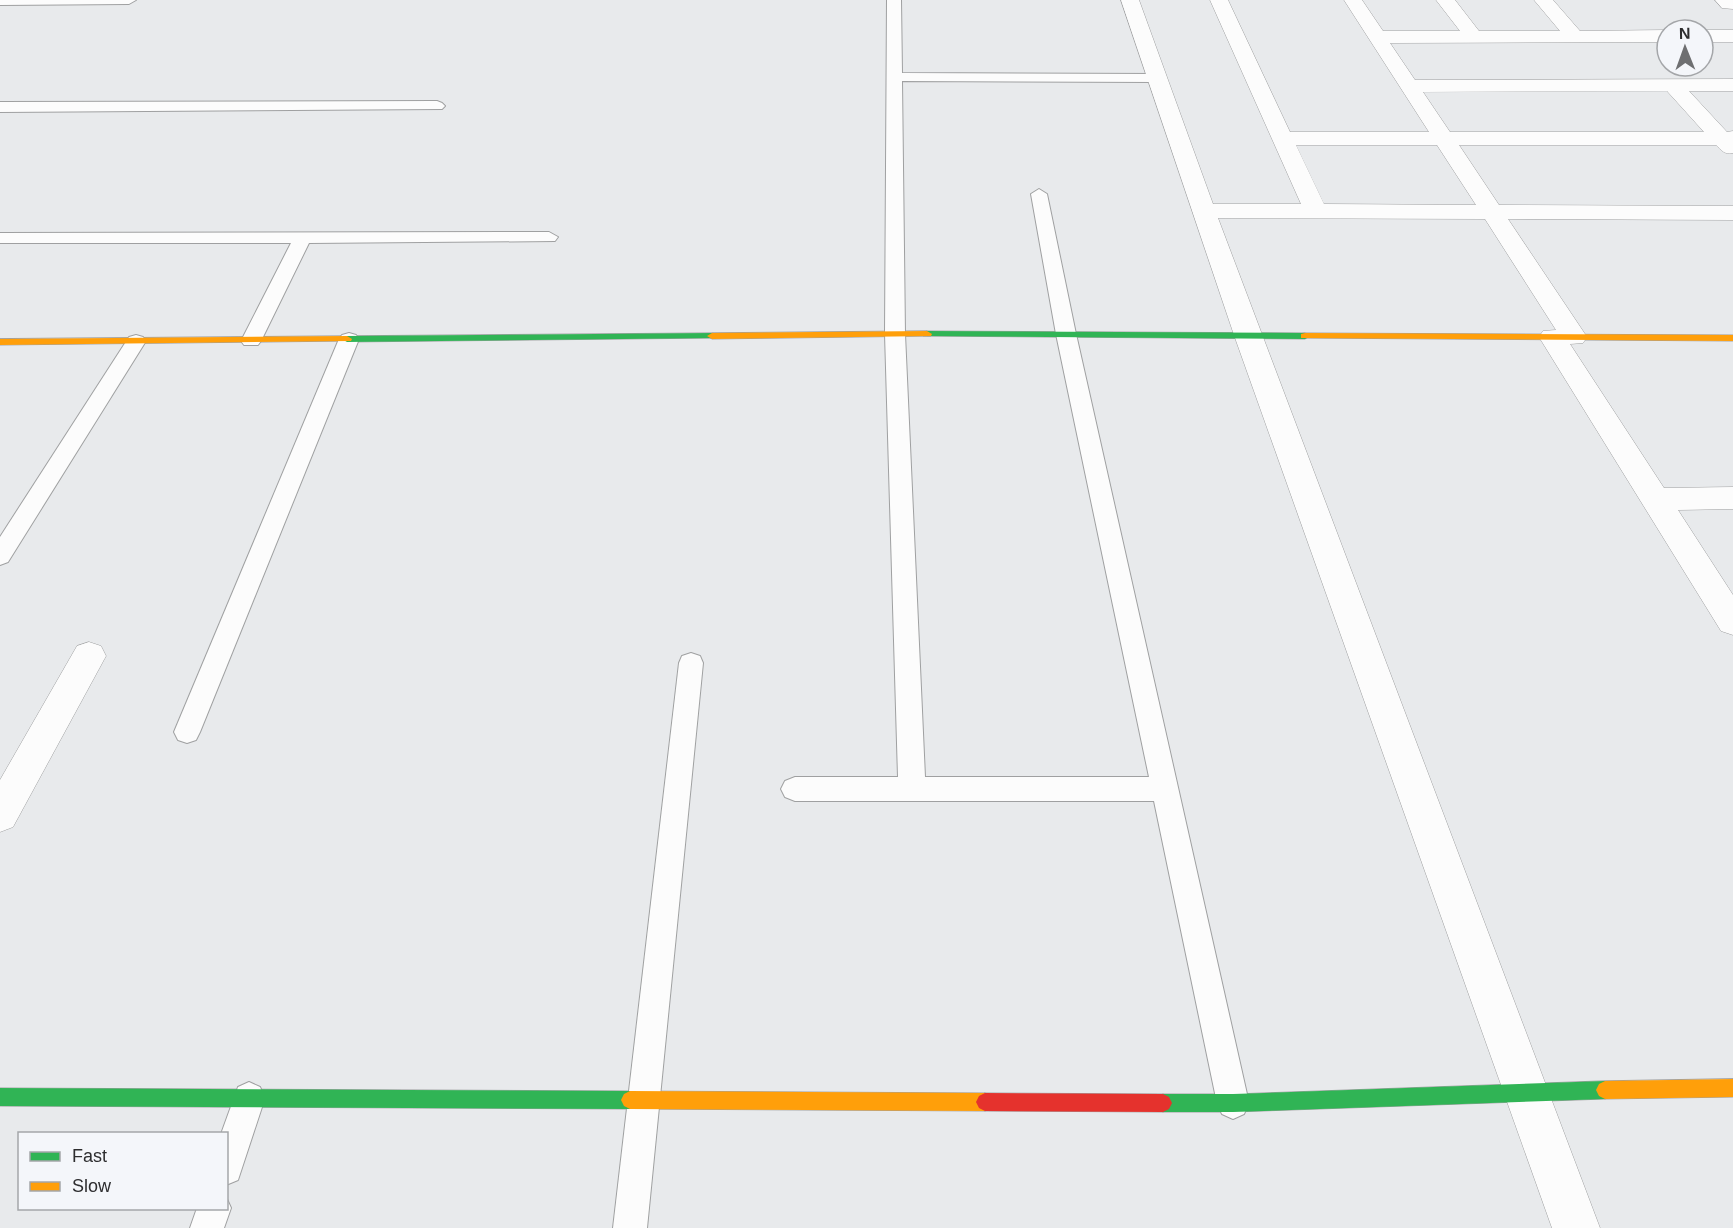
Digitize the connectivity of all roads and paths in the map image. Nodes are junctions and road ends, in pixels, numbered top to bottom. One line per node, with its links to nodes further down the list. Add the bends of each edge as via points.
1 (129, 0): 8 (lane)
2 (894, 0): 15 (lane)
3 (1130, 0): 16 (street)
4 (1219, 0): 23 (street)
5 (1353, 0): 12 (street)
6 (1445, 0): 13 (street)
7 (1543, 0): 14 (street)
8 (0, 1)
9 (1655, 36): 14 (street)
10 (1715, 36): 11 (street)
11 (1733, 36)
12 (1377, 37): 13 (street); 19 (street)
13 (1474, 37): 14 (street)
14 (1575, 37)
15 (894, 77): 16 (lane); 33 (lane)
16 (1157, 78): 27 (street)
17 (1672, 85): 18 (street); 19 (street); 24 (street)
18 (1733, 85)
19 (1410, 86): 22 (street)
20 (437, 106): 21 (lane)
21 (0, 107)
22 (1446, 138): 23 (street); 24 (street); 28 (street)
23 (1283, 139): 26 (street)
24 (1729, 142)
25 (1039, 194): 34 (lane)
26 (1316, 210): 27 (street); 28 (street)
27 (1204, 211): 35 (street)
28 (1494, 213): 29 (street); 36 (street)
29 (1733, 213)
30 (303, 237): 31 (lane); 32 (lane); 40 (lane)
31 (549, 237)
32 (0, 238)
33 (896, 334): 34 (street); 38 (street); 52 (lane)
34 (1066, 334): 35 (street); 51 (lane)
35 (1247, 335): 36 (street); 55 (street)
36 (1563, 337): 37 (street); 43 (street)
37 (1733, 338)
38 (349, 339): 40 (street); 49 (lane)
39 (136, 341): 40 (street); 41 (street); 44 (lane)
40 (251, 341)
41 (0, 342)
42 (1733, 498): 43 (street)
43 (1655, 499): 45 (street)
44 (0, 556)
45 (1724, 594): 46 (street)
46 (1733, 622)
47 (89, 656): 53 (street)
48 (692, 663): 58 (lane)
49 (187, 732)
50 (795, 789): 52 (lane)
51 (1165, 789): 52 (lane); 59 (lane)
52 (912, 791)
53 (0, 815)
54 (1733, 1088): 55 (street)
55 (1525, 1092): 59 (street); 64 (street)
56 (0, 1097): 57 (street)
57 (249, 1098): 58 (street); 60 (lane)
58 (644, 1100): 59 (street); 63 (lane)
59 (1233, 1103)
60 (228, 1162)
61 (213, 1210): 62 (lane)
62 (207, 1228)
63 (630, 1228)
64 (1576, 1228)

